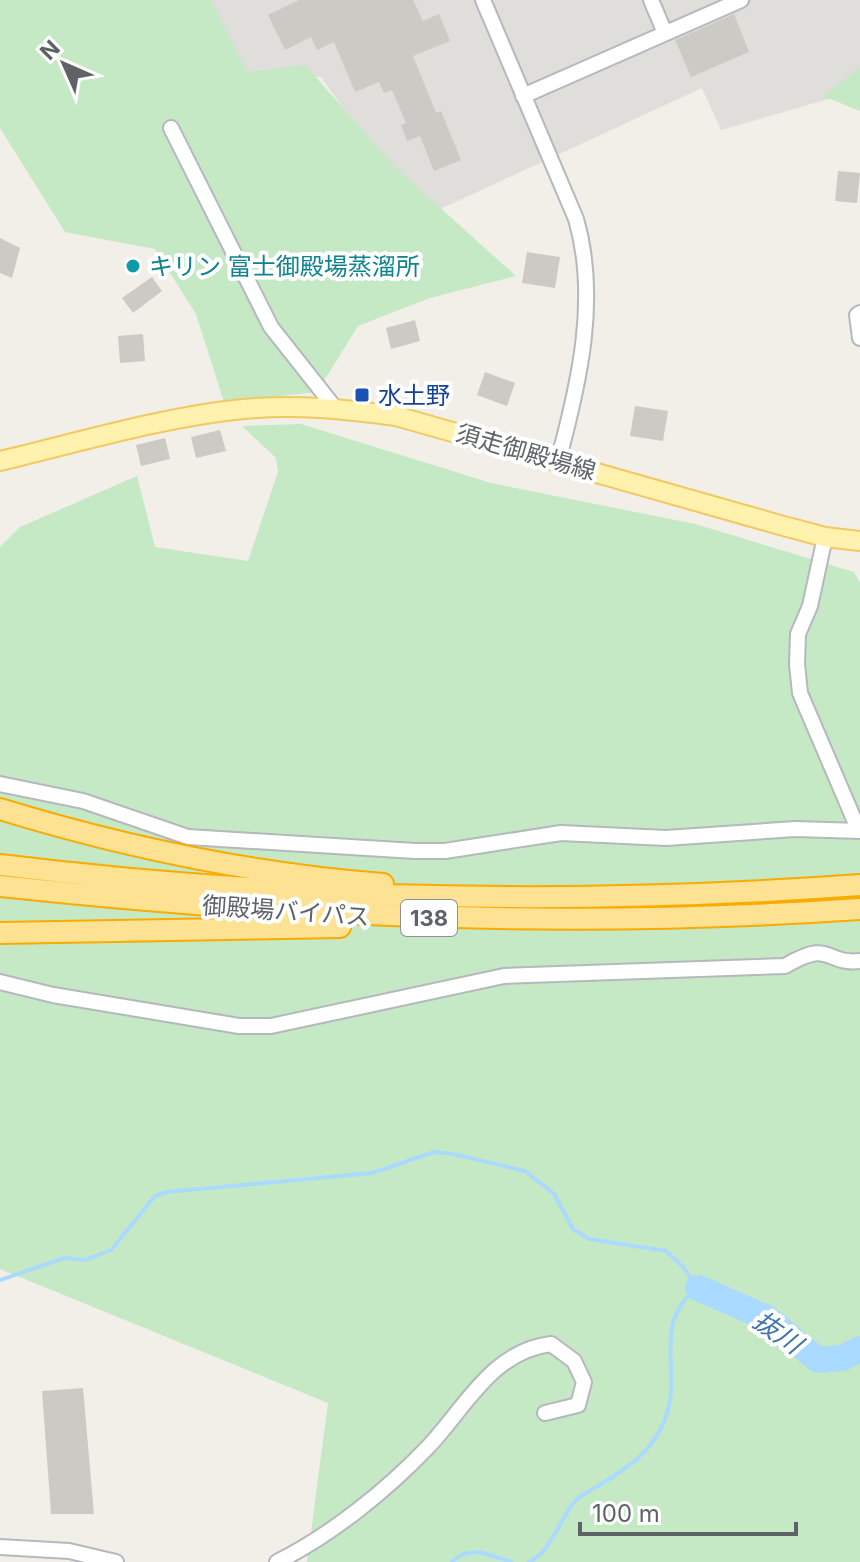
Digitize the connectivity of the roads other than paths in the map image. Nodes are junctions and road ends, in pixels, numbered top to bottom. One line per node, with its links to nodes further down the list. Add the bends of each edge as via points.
1 (483, 0): 5 (street)
2 (651, 0): 4 (street)
3 (741, 0): 4 (street)
4 (665, 33): 5 (street)
5 (523, 96): 11 (street, via 586,253 578,389)
6 (171, 128): 9 (street, via 271,327)
7 (860, 313): 8 (street)
8 (860, 338)
9 (335, 408): 10 (main road, 須走御殿場線, via 259,408 206,415); 11 (main road, 須走御殿場線, via 396,416)
10 (0, 461)
11 (558, 461): 12 (main road, 須走御殿場線)
12 (825, 537): 13 (main road, 須走御殿場線); 16 (street, via 810,606 798,634 800,693)
13 (860, 541)
14 (0, 784): 16 (street, via 83,801 188,837 415,851 561,833 666,838 795,829)
15 (0, 809): 20 (highway, via 216,862 376,883)
16 (859, 831)
17 (0, 865): 20 (highway, 御殿場バイパス / 138, via 237,889 483,898)
18 (860, 885): 20 (highway, 御殿場バイパス / 138)
19 (0, 886): 22 (highway, 御殿場バイパス / 138, via 240,910)
20 (591, 896)
21 (860, 909): 22 (highway, 御殿場バイパス / 138)
22 (540, 919): 23 (highway)
23 (0, 933)
24 (860, 961): 25 (street, via 809,952 785,966 504,976 271,1026 239,1026)
25 (0, 982)
26 (545, 1413): 29 (street, via 578,1405 584,1382 574,1361 551,1344 529,1346 487,1375 428,1448 367,1502)
27 (0, 1547): 28 (street, via 69,1551)
28 (116, 1562)
29 (277, 1562)

